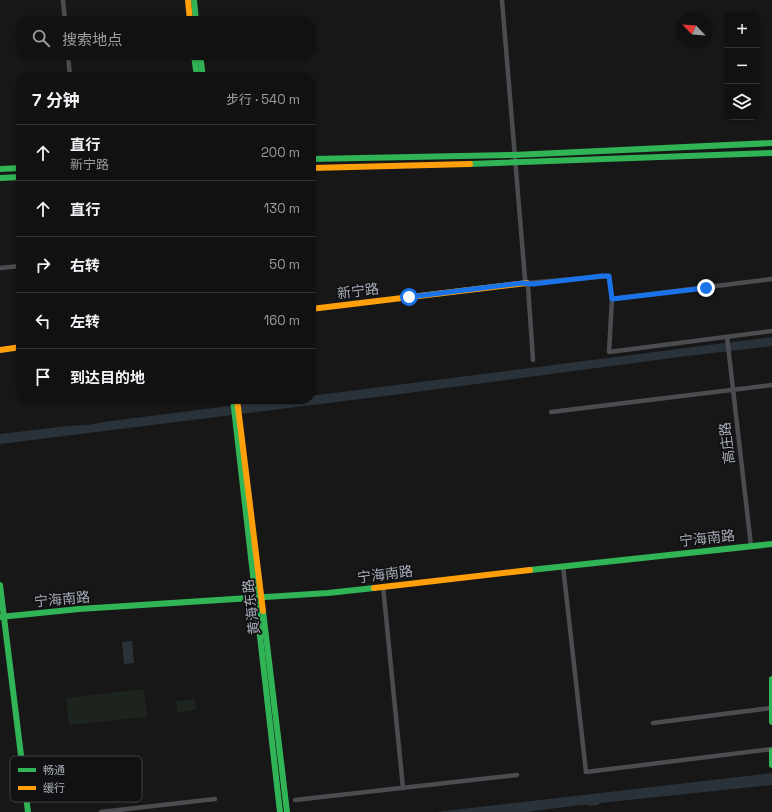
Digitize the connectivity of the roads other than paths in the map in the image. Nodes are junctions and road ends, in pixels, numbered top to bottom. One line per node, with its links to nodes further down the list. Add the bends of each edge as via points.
1 (63, 0): 5 (street)
2 (188, 0): 6 (street)
3 (194, 0): 7 (street)
4 (502, 0): 16 (street)
5 (65, 16)
6 (190, 16)
7 (196, 16)
8 (68, 60): 11 (street)
9 (195, 60): 12 (street)
10 (201, 60): 13 (street)
11 (70, 72)
12 (196, 72)
13 (202, 72)
14 (772, 144): 16 (street)
15 (772, 153): 18 (street)
16 (514, 155): 17 (street); 18 (street)
17 (316, 158)
18 (515, 163): 20 (street); 27 (street)
19 (16, 168): 21 (street)
20 (316, 168)
21 (0, 169)
22 (16, 177): 23 (street)
23 (0, 178)
24 (16, 266): 25 (street)
25 (0, 268)
26 (772, 280): 28 (street)
27 (526, 283): 28 (street, via 609,276); 29 (street, 新宁路); 34 (street)
28 (612, 299): 31 (street, via 608,352)
29 (316, 308)
30 (772, 331): 31 (street)
31 (727, 338): 36 (street, 高庄路)
32 (16, 348): 33 (street)
33 (0, 350)
34 (533, 360)
35 (772, 385): 36 (street)
36 (733, 390): 39 (street); 42 (street, 高庄路)
37 (234, 404): 40 (street, 黄海东路)
38 (237, 404): 40 (street, 黄海东路)
39 (551, 412)
40 (237, 419): 46 (street, 黄海东路)
41 (772, 544): 42 (street, 宁海南路)
42 (751, 546): 43 (street, 宁海南路)
43 (564, 566): 45 (street, 宁海南路); 52 (street, via 586,772)
44 (0, 585): 47 (street)
45 (383, 586): 46 (street, 宁海南路); 56 (street)
46 (259, 598): 47 (street, 宁海南路, via 79,609); 62 (street, 黄海东路); 63 (street, 黄海东路)
47 (2, 617): 53 (street)
48 (772, 679): 49 (street)
49 (771, 708): 50 (street); 51 (street)
50 (772, 722)
51 (653, 723)
52 (772, 750): 54 (street)
53 (21, 756)
54 (772, 765)
55 (517, 776): 56 (street)
56 (403, 788): 58 (street)
57 (215, 799): 61 (street)
58 (295, 800)
59 (27, 802): 60 (street)
60 (28, 812)
61 (101, 812)
62 (280, 812)
63 (287, 812)

